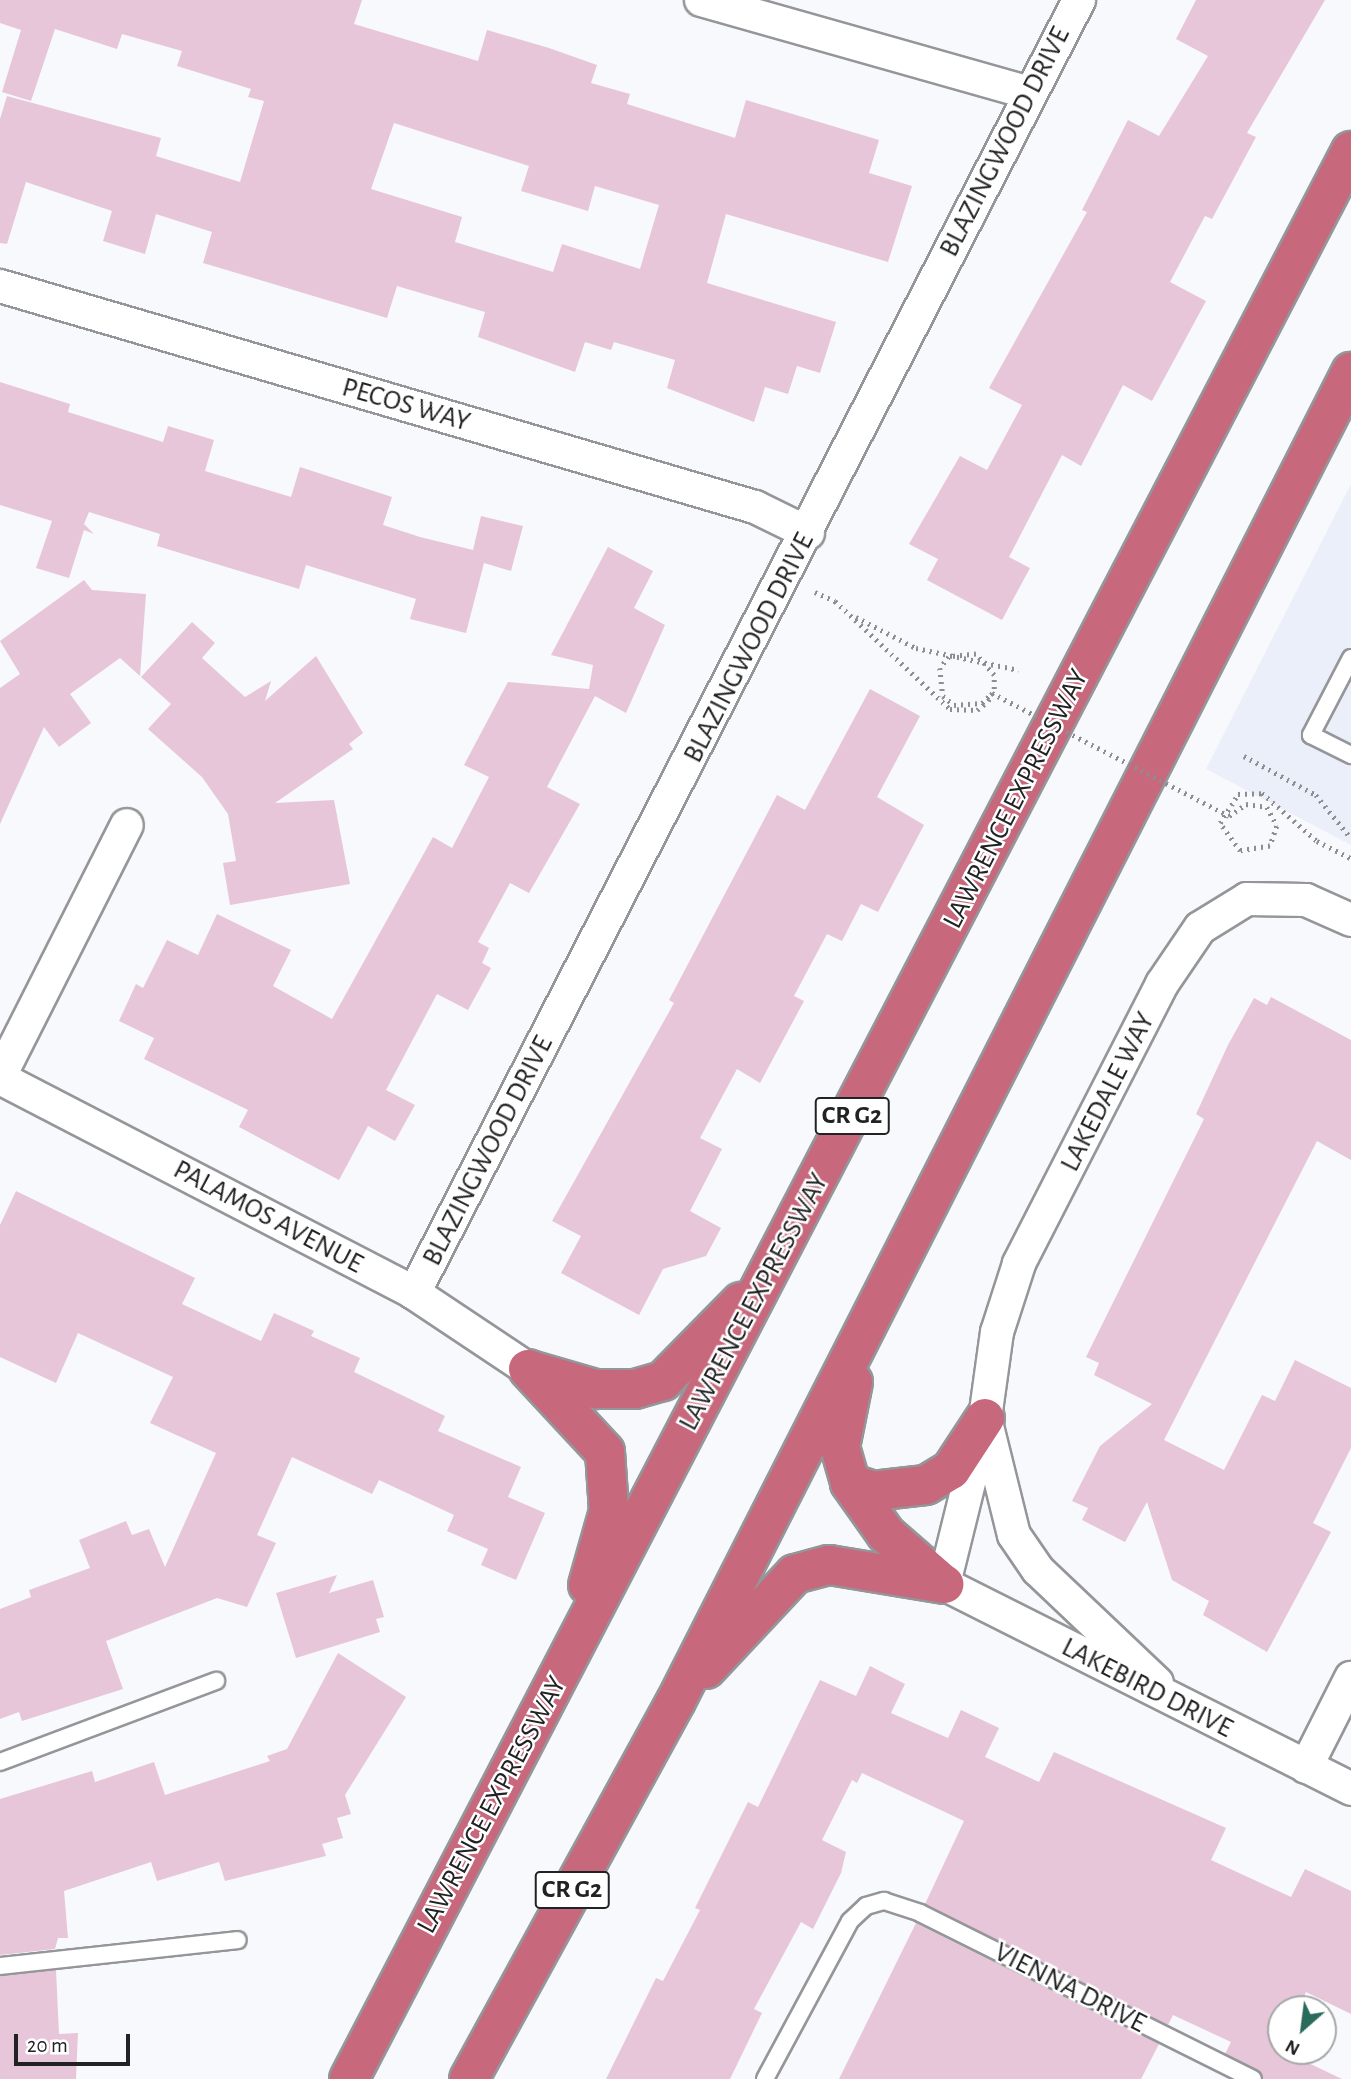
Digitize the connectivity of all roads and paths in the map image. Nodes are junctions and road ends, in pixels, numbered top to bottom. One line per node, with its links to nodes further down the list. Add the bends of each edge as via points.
1 (701, 0): 3 (street)
2 (1079, 0): 3 (street, BLAZINGWOOD DRIVE)
3 (1027, 92): 7 (street, BLAZINGWOOD DRIVE)
4 (1351, 151): 19 (highway, LAWRENCE EXPRESSWAY / CR G2)
5 (0, 286): 7 (street, PECOS WAY, via 755,507)
6 (1351, 372): 21 (highway, CR G2)
7 (808, 533): 20 (street, BLAZINGWOOD DRIVE)
8 (835, 601): 9 (path)
9 (852, 616): 11 (path, via 916,648); 16 (path, bridge, via 950,709 977,710 988,701 991,695 995,689 994,675 976,654 949,657 940,668 943,696 954,705 982,703 992,693 1003,699 1087,742 1110,755 1205,804 1217,810 1229,816 1246,804 1267,807 1276,837 1251,854 1223,835 1220,823 1222,811 1238,794 1262,793 1295,815 1317,841)
10 (1351, 659): 12 (lane, via 1311,735)
11 (1019, 670)
12 (1351, 755)
13 (1244, 756): 15 (path, via 1316,795)
14 (127, 825): 18 (street)
15 (1351, 838)
16 (1351, 858)
17 (1351, 920): 23 (street, LAKEDALE WAY, via 1306,900 1247,899 1200,928 1163,984 1019,1264 997,1332)
18 (0, 1077): 20 (street, PALAMOS AVENUE)
19 (771, 1272): 22 (highway, via 663,1381 635,1390 596,1389); 26 (highway, LAWRENCE EXPRESSWAY / CR G2)
20 (414, 1293): 22 (street, PALAMOS AVENUE)
21 (871, 1321): 24 (highway, via 841,1447); 29 (highway, CR G2)
22 (528, 1369): 26 (highway, via 591,1433 605,1452 611,1479 609,1511)
23 (985, 1418): 24 (highway, via 951,1470 926,1485 873,1491); 25 (street, LAKEDALE WAY); 30 (street, LAKEDALE WAY, via 1014,1535 1038,1570)
24 (850, 1483): 25 (highway, via 886,1534)
25 (944, 1584): 29 (highway, via 829,1565 795,1574); 30 (street, LAKEBIRD DRIVE)
26 (567, 1661): 36 (highway, LAWRENCE EXPRESSWAY / CR G2)
27 (1351, 1678): 32 (street)
28 (216, 1681): 31 (lane)
29 (676, 1701): 37 (highway, CR G2)
30 (1183, 1709): 32 (street, LAKEBIRD DRIVE)
31 (0, 1762)
32 (1306, 1767): 33 (street, LAKEBIRD DRIVE)
33 (1351, 1788)
34 (238, 1940): 35 (lane)
35 (0, 1966)
36 (348, 2079)
37 (469, 2079)
38 (765, 2079): 39 (lane, VIENNA DRIVE, via 850,1921 866,1906 884,1901 920,1913)
39 (1253, 2079)

